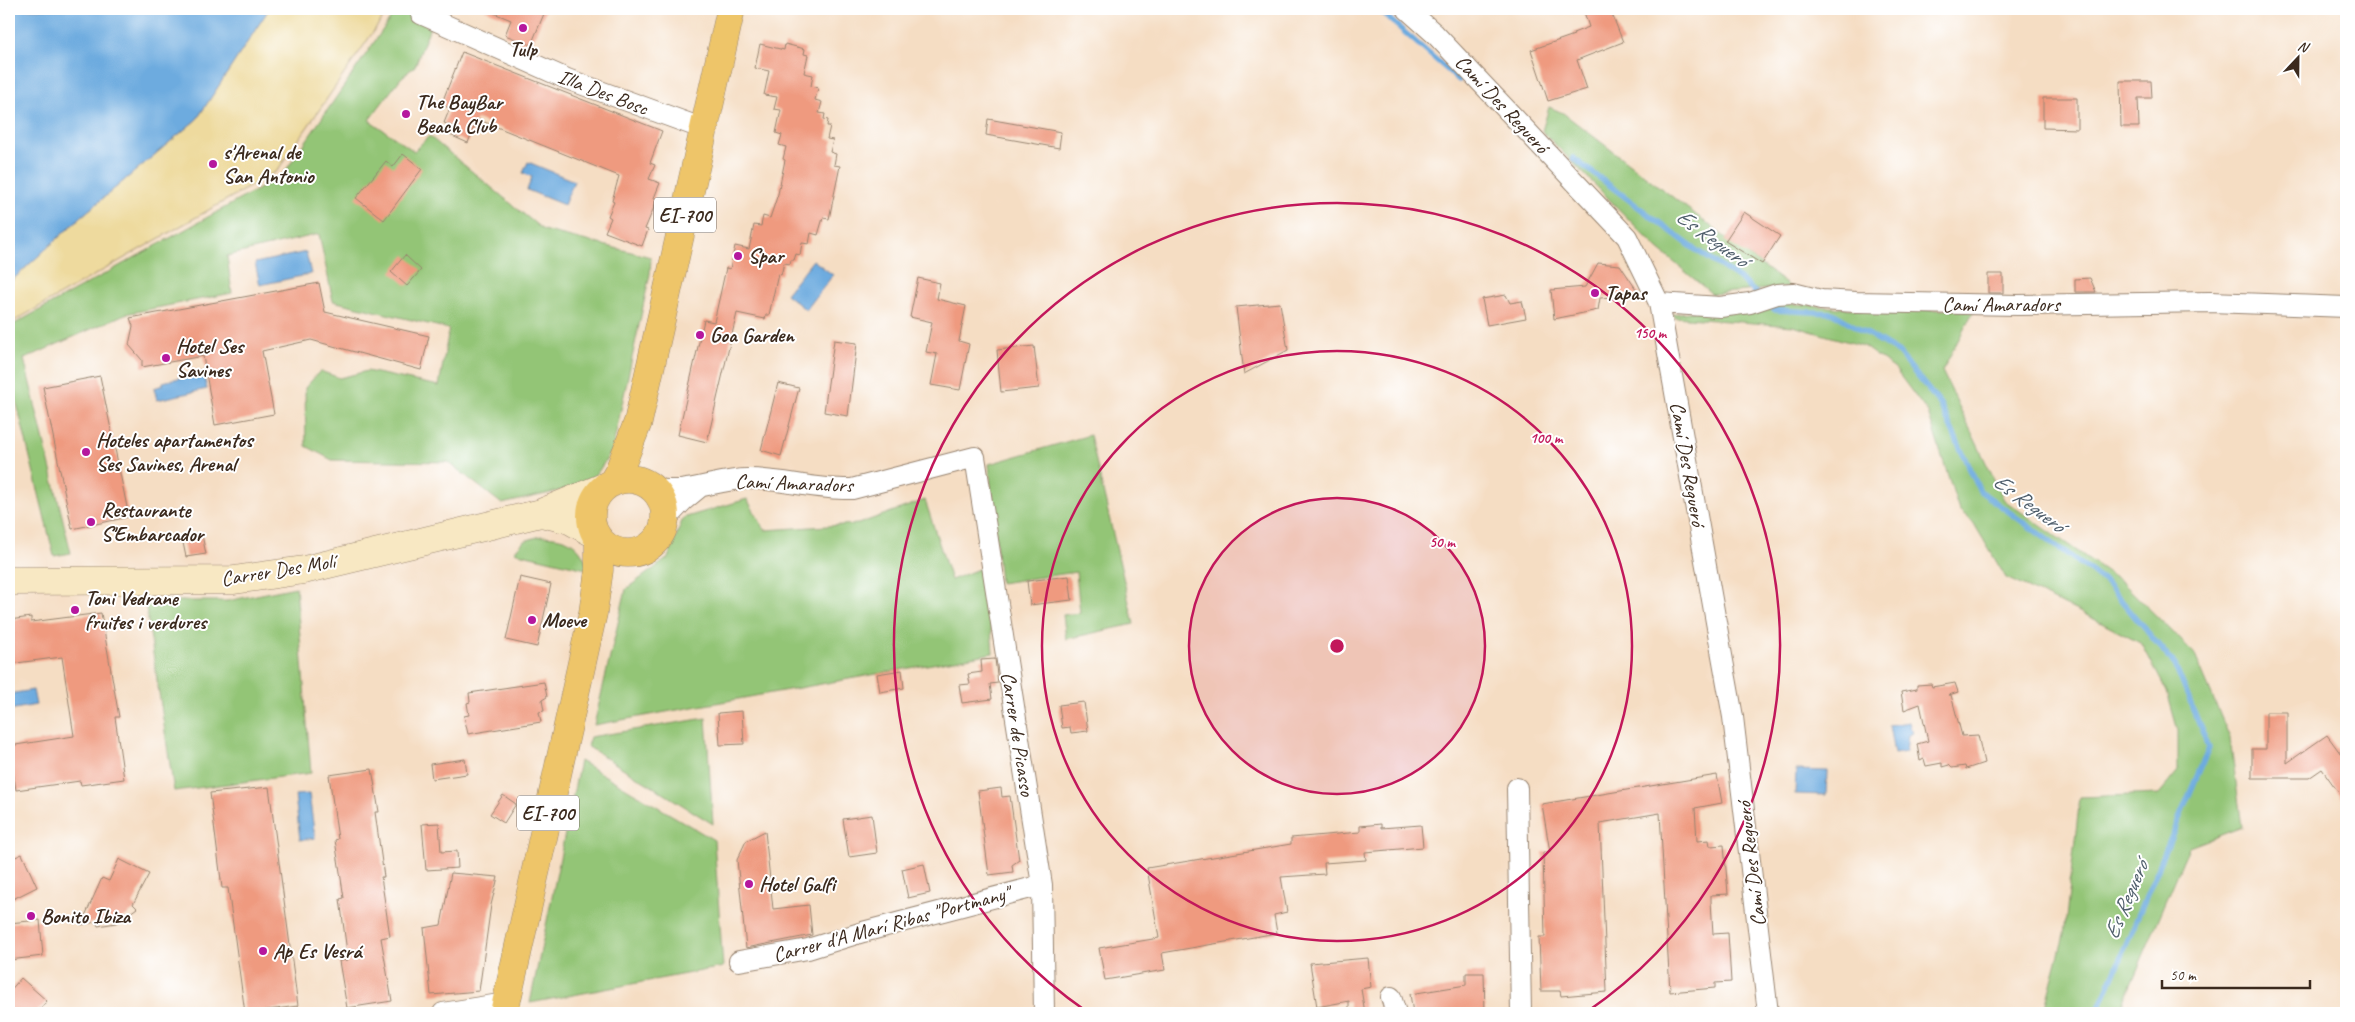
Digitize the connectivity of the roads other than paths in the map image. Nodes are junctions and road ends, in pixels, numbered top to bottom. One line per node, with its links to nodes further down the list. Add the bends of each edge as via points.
1 (731, 9): 4 (main road, EI-700)
2 (1407, 9): 5 (street, Camí Des Regueró, via 1435,34 1627,237)
3 (421, 14): 4 (street, Illa Des Bosc, via 568,79)
4 (704, 130): 7 (main road, EI-700)
5 (1659, 303): 6 (street, Camí Amaradors, via 1720,308 1777,294 1793,294 1856,302 2018,305 2210,302); 25 (street, Camí Des Regueró, via 1733,717)
6 (2346, 307)
7 (638, 422): 9 (main road, EI-700, via 619,471); 11 (main road, EI-700)
8 (975, 457): 10 (street, Camí Amaradors, via 852,489 748,479); 19 (street, Carrer de Picasso)
9 (608, 485): 11 (main road, via 631,480); 12 (street, Carrer Des Molí); 14 (main road, EI-700, via 596,497 592,509 591,521)
10 (700, 486): 11 (street, Camí Amaradors, via 678,490); 13 (street, Camí Amaradors)
11 (651, 488): 13 (main road, EI-700, via 662,502)
12 (541, 514): 14 (street, Carrer Des Molí, via 560,516); 16 (street, Carrer Des Molí, via 304,570 234,580)
13 (664, 521): 15 (main road, via 661,531 648,547)
14 (597, 537): 15 (main road, via 617,552); 17 (main road, EI-700, via 599,570)
15 (627, 553): 17 (main road, EI-700)
16 (9, 581)
17 (593, 613): 21 (main road, EI-700)
18 (1517, 788): 24 (street)
19 (1042, 884): 20 (street, Carrer d'A Marí Ribas "Portmany", via 808,949); 23 (street, Carrer de Picasso)
20 (739, 961)
21 (505, 1008): 22 (street)
22 (443, 1013)
23 (1044, 1013)
24 (1521, 1013)
25 (1768, 1013)

